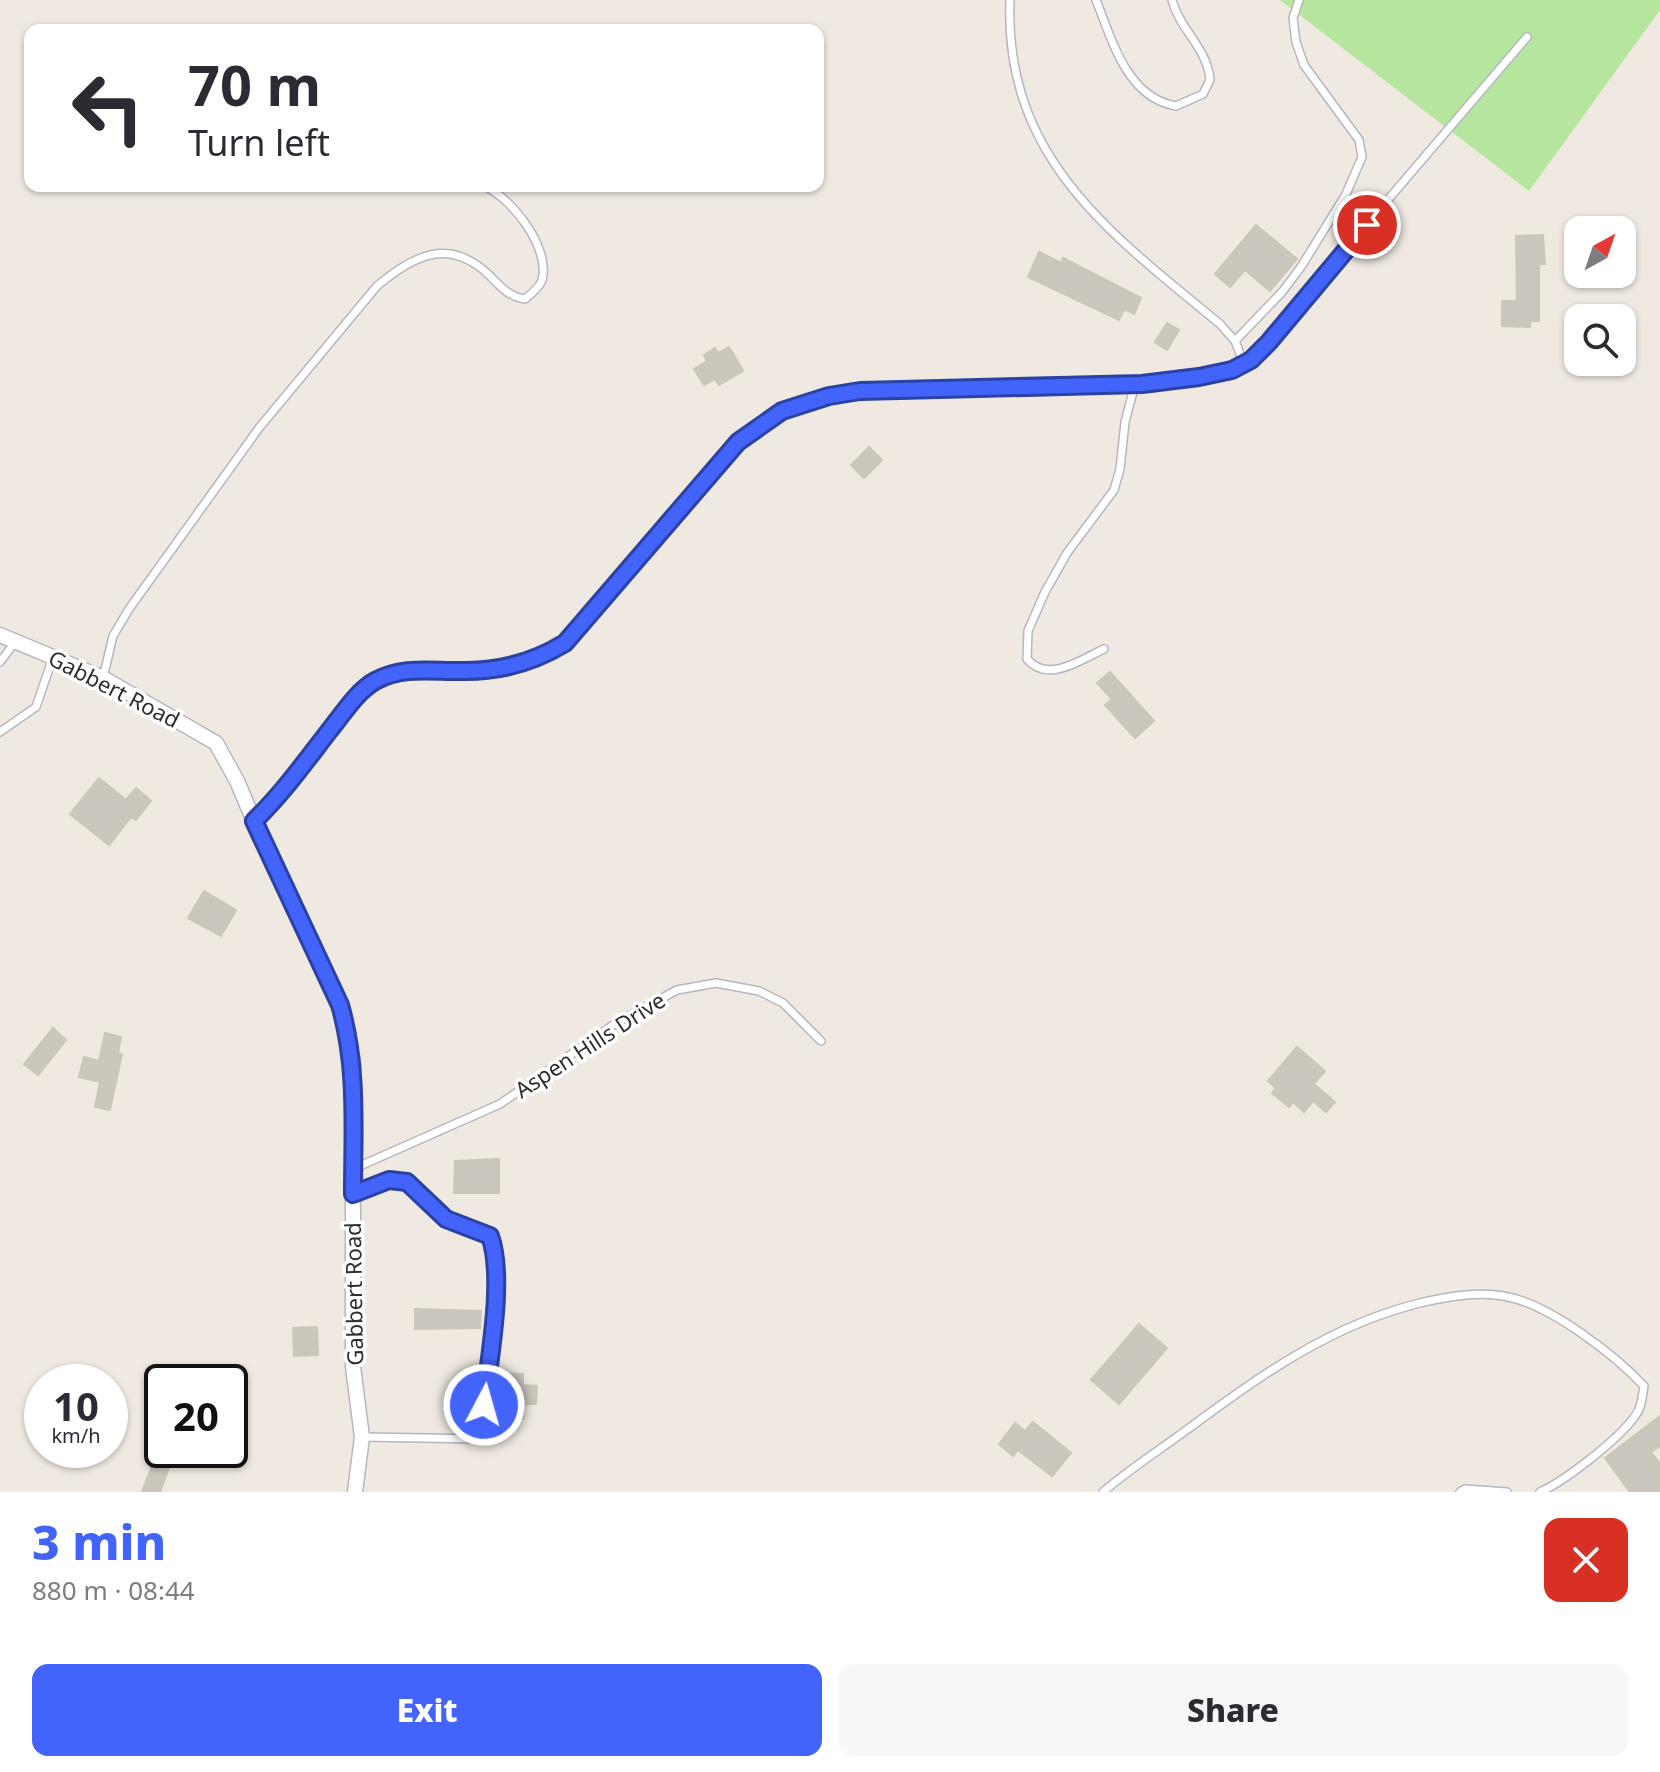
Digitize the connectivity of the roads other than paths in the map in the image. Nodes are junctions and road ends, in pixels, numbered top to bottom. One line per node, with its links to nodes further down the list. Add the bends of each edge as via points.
1 (1010, 0): 7 (lane, via 1015,65 1024,99 1038,137 1062,177 1108,229)
2 (1096, 0): 3 (lane, via 1134,80 1154,99 1176,106 1203,94 1210,80 1204,56)
3 (1172, 0)
4 (1299, 0): 7 (lane, via 1293,18 1304,65 1359,140 1362,157 1301,267)
5 (1527, 37): 8 (lane, via 1269,342)
6 (492, 192): 15 (lane, via 522,216 540,254 542,280 534,292 516,298 478,265 443,252 400,267 377,286 259,428 129,609 113,636)
7 (1235, 341): 8 (lane)
8 (1244, 364): 9 (lane, via 1199,377)
9 (1135, 384): 12 (lane, via 1114,490 1067,553 1026,642 1027,659 1040,669 1058,670); 17 (lane, via 860,391 782,411 738,442 565,643 513,666 405,670 376,680 355,698)
10 (0, 635): 11 (street, Gabbert Road)
11 (16, 641): 13 (street, Gabbert Road); 14 (lane)
12 (1104, 649)
13 (53, 657): 15 (street, Gabbert Road); 16 (lane, via 36,707)
14 (0, 662)
15 (103, 678): 17 (street, Gabbert Road, via 216,743)
16 (0, 732)
17 (254, 821): 19 (street, Gabbert Road, via 346,1026 353,1061)
18 (821, 1041): 19 (lane, Aspen Hills Drive, via 783,1003 759,991 716,983 677,990 616,1023 500,1104)
19 (353, 1169): 20 (street, Gabbert Road)
20 (353, 1194): 21 (street, Gabbert Road, via 353,1367); 21 (lane, via 389,1180 407,1182 446,1219 490,1236 495,1250 484,1439)
21 (362, 1437): 22 (street, Gabbert Road)
22 (355, 1492)
23 (1103, 1492): 26 (lane, via 1312,1344 1405,1307 1489,1294 1516,1298 1547,1314 1609,1352 1644,1386 1637,1414 1625,1428 1557,1485)
24 (1460, 1492): 25 (lane)
25 (1507, 1492)
26 (1540, 1492)

